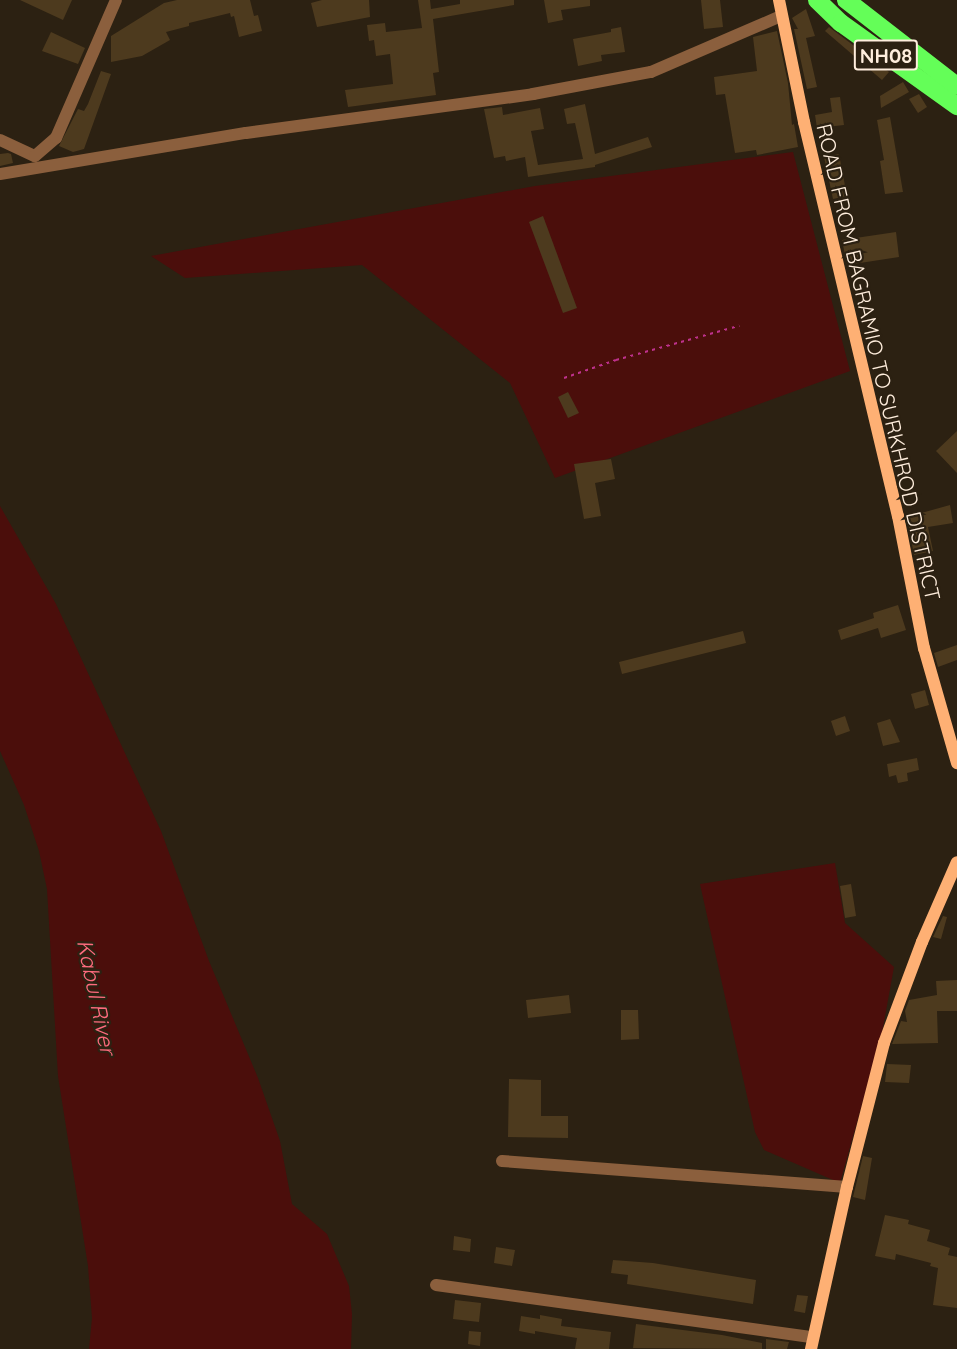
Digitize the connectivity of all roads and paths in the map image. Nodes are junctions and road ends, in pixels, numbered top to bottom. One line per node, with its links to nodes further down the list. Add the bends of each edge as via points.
1 (116, 0): 8 (street, via 57,138 35,156)
2 (817, 0): 5 (highway, NH08, via 841,23)
3 (846, 0): 5 (highway, NH08)
4 (782, 5): 9 (street, via 651,72 533,94 246,133); 12 (street, ROAD FROM BAGRAMIO TO SURKHROD DISTRICT, via 804,122 898,516 924,648)
5 (928, 74): 6 (highway, NH08); 7 (highway, NH08)
6 (957, 86)
7 (957, 106)
8 (0, 140)
9 (0, 174)
10 (739, 326): 11 (path)
11 (564, 378)
12 (957, 763)
13 (957, 862): 15 (street, via 894,1012)
14 (502, 1161): 15 (street)
15 (847, 1187): 17 (street)
16 (436, 1285): 17 (street)
17 (812, 1343)

